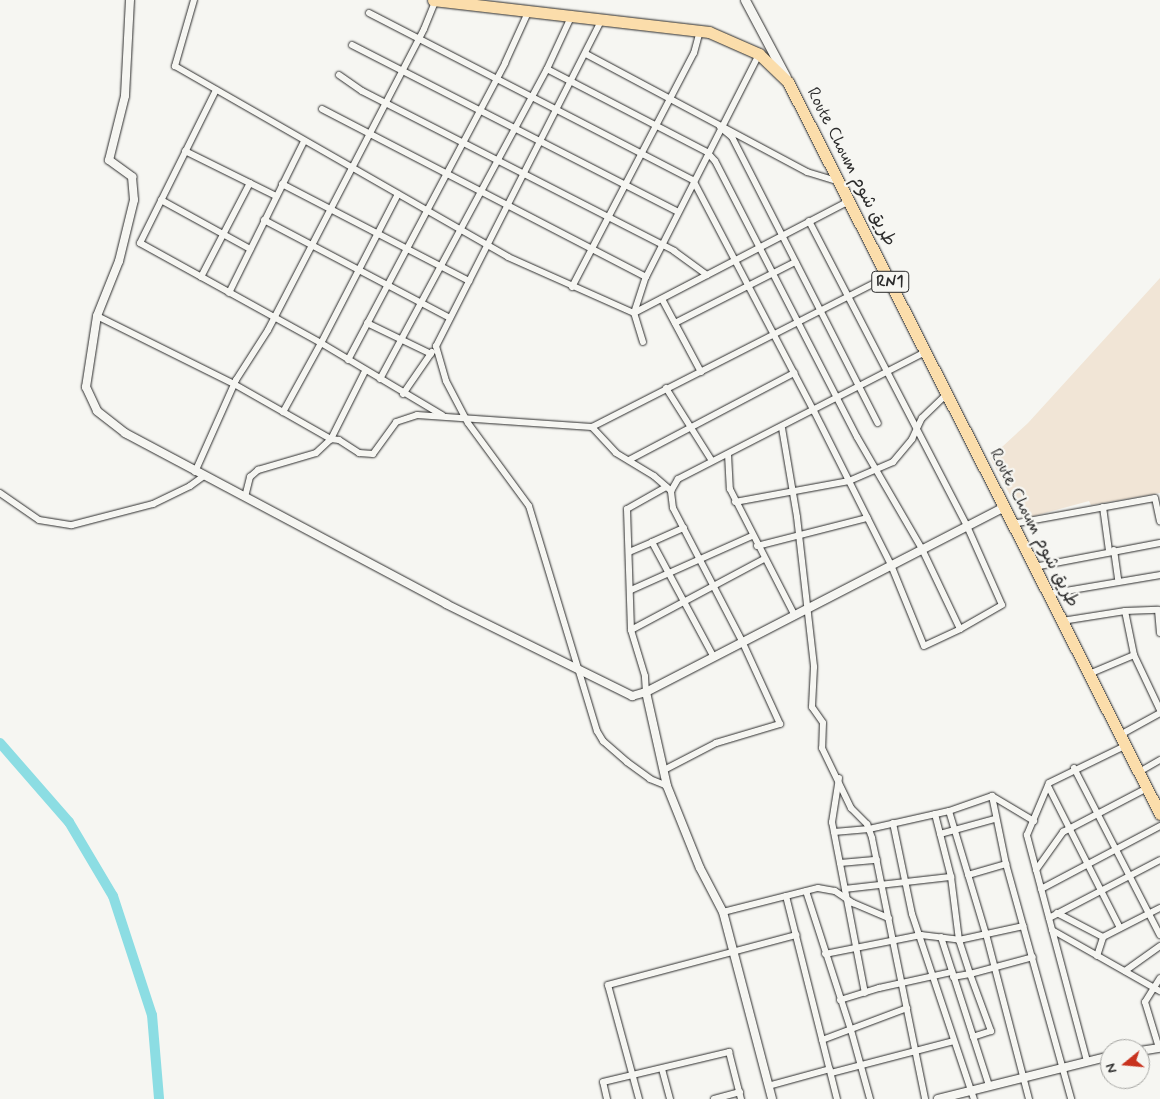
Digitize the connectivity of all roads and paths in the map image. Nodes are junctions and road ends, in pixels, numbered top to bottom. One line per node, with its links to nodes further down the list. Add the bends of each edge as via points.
1 (130, 0): 88 (street, via 125,96 109,160 132,177 134,200 119,261)
2 (194, 0): 20 (street, via 175,66)
3 (434, 0): 5 (highway, Route Choum طريق شوم / RN1); 10 (street)
4 (744, 0): 19 (main road)
5 (530, 10): 7 (highway, Route Choum طريق شوم / RN1); 17 (street)
6 (369, 13): 10 (street)
7 (572, 15): 8 (highway, Route Choum طريق شوم / RN1); 14 (street)
8 (602, 18): 9 (highway, Route Choum طريق شوم / RN1); 12 (street)
9 (700, 31): 13 (highway, Route Choum طريق شوم / RN1, via 730,39); 22 (street, via 694,53)
10 (418, 38): 15 (street); 17 (street)
11 (352, 45): 15 (street)
12 (586, 54): 18 (street); 22 (street)
13 (759, 54): 19 (highway, Route Choum طريق شوم / RN1); 28 (street)
14 (547, 69): 18 (street); 21 (street)
15 (403, 70): 23 (street); 26 (street)
16 (339, 75): 23 (street)
17 (496, 78): 21 (street); 26 (street)
18 (570, 80): 24 (street); 27 (street)
19 (788, 82): 42 (highway, Route Choum طريق شوم / RN1)
20 (216, 90): 32 (street); 34 (street)
21 (532, 96): 24 (street); 29 (street)
22 (670, 99): 27 (street); 28 (street)
23 (384, 102): 30 (street); 33 (street)
24 (556, 108): 31 (street); 36 (street)
25 (322, 109): 30 (street)
26 (480, 110): 29 (street); 33 (street)
27 (656, 127): 35 (street); 36 (street)
28 (720, 127): 35 (street); 42 (street, via 807,172); 61 (street, via 732,137)
29 (515, 128): 31 (street); 37 (street)
30 (367, 134): 38 (street); 40 (street)
31 (540, 140): 39 (street); 45 (street)
32 (304, 141): 38 (street); 44 (street)
33 (462, 143): 37 (street); 40 (street)
34 (185, 150): 43 (street); 49 (street)
35 (707, 152): 41 (street); 65 (street, via 727,181)
36 (641, 153): 41 (street); 45 (street)
37 (498, 161): 39 (street); 46 (street)
38 (350, 167): 47 (street); 52 (street)
39 (523, 173): 51 (street); 55 (street)
40 (444, 174): 46 (street); 53 (street)
41 (693, 180): 54 (street); 69 (street)
42 (839, 182): 50 (highway, Route Choum طريق شوم / RN1)
43 (250, 183): 48 (street); 60 (street)
44 (282, 184): 48 (street); 52 (street)
45 (624, 185): 54 (street); 55 (street)
46 (482, 193): 51 (street); 58 (street)
47 (398, 194): 53 (street); 59 (street)
48 (276, 196): 56 (street)
49 (162, 200): 60 (street); 75 (street, via 140,243)
50 (849, 201): 57 (street); 77 (highway, Route Choum طريق شوم / RN1)
51 (506, 206): 63 (street); 68 (street)
52 (329, 208): 59 (street); 62 (street)
53 (425, 210): 58 (street); 67 (street)
54 (678, 212): 64 (street)
55 (609, 219): 64 (street); 68 (street)
56 (264, 220): 62 (street); 66 (street)
57 (809, 222): 61 (street); 83 (street)
58 (461, 230): 63 (street); 71 (street)
59 (378, 232): 67 (street); 72 (street)
60 (224, 234): 66 (street); 75 (street)
61 (781, 236): 65 (street); 70 (street)
62 (311, 244): 72 (street); 89 (street)
63 (487, 244): 78 (street); 80 (street)
64 (662, 245): 74 (street, via 694,262); 76 (street)
65 (759, 247): 69 (street); 73 (street)
66 (250, 249): 82 (street)
67 (406, 249): 71 (street); 79 (street)
68 (592, 250): 76 (street); 80 (street)
69 (735, 259): 74 (street); 81 (street)
70 (795, 262): 73 (street); 86 (street)
71 (441, 267): 78 (street); 85 (street)
72 (359, 270): 79 (street); 97 (street)
73 (773, 274): 81 (street); 91 (street)
74 (707, 275): 84 (street)
75 (201, 277): 82 (street)
76 (646, 277): 87 (street)
77 (887, 277): 83 (street); 99 (highway, Route Choum طريق شوم / RN1)
78 (469, 281): 90 (street)
79 (388, 284): 85 (street); 92 (street)
80 (572, 287): 87 (street)
81 (750, 288): 93 (street); 94 (street)
82 (229, 293): 89 (street)
83 (848, 297): 86 (street); 104 (street)
84 (662, 298): 87 (street); 93 (street)
85 (422, 302): 90 (street); 95 (street)
86 (820, 310): 91 (street); 108 (street)
87 (634, 313): 96 (street)
88 (97, 316): 107 (street); 127 (street, via 86,387 97,411 125,433)
89 (274, 317): 97 (street); 107 (street)
90 (450, 318): 98 (street)
91 (798, 322): 94 (street); 112 (street)
92 (367, 323): 95 (street); 101 (street)
93 (675, 323): 103 (street)
94 (774, 335): 103 (street); 105 (street)
95 (401, 340): 100 (street); 106 (street)
96 (643, 342)
97 (321, 343): 101 (street); 114 (street)
98 (436, 346): 100 (street); 116 (street, via 446,381)
99 (926, 352): 104 (street); 111 (highway, Route Choum طريق شوم / RN1)
100 (431, 354): 110 (street)
101 (348, 360): 102 (street)
102 (366, 371): 106 (street); 122 (street)
103 (701, 372): 109 (street)
104 (888, 372): 108 (street); 120 (street)
105 (794, 373): 113 (street); 118 (street)
106 (380, 379): 110 (street)
107 (234, 384): 114 (street); 127 (street)
108 (861, 386): 112 (street); 117 (street)
109 (666, 388): 118 (street); 119 (street)
110 (403, 394): 115 (street)
111 (948, 394): 120 (street); 136 (highway, Route Choum طريق شوم / RN1)
112 (838, 399): 113 (street); 126 (street)
113 (814, 411): 121 (street); 129 (street)
114 (283, 412): 122 (street)
115 (444, 416): 116 (street); 122 (street, via 417,415 396,422 373,454 359,453 339,440)
116 (465, 417): 119 (street); 173 (street, via 530,506)
117 (878, 423)
118 (690, 426): 124 (street); 125 (street)
119 (592, 427): 124 (street, via 616,453)
120 (916, 427): 126 (street, via 912,439 899,456); 141 (street)
121 (782, 428): 123 (street, via 744,443); 132 (street)
122 (331, 439): 133 (street, via 316,452 258,470 250,477)
123 (728, 454): 125 (street); 135 (street, via 728,475)
124 (629, 460): 130 (street)
125 (712, 461): 130 (street, via 678,479)
126 (878, 470): 129 (street); 148 (street)
127 (195, 472): 128 (street)
128 (204, 476): 131 (street, via 153,504 72,525 55,524 31,516); 133 (street)
129 (849, 481): 132 (street); 138 (street)
130 (669, 489): 142 (street, via 673,508); 150 (street, via 627,509)
131 (0, 493)
132 (793, 494): 135 (street); 143 (street)
133 (245, 497): 173 (street, via 446,604)
134 (1158, 498): 137 (street); 139 (street)
135 (735, 502): 144 (street)
136 (1004, 507): 140 (highway, Route Choum طريق شوم / RN1); 141 (street)
137 (1102, 507): 140 (street); 149 (street)
138 (868, 518): 143 (street); 153 (street)
139 (1160, 521)
140 (1012, 524): 154 (highway, Route Choum طريق شوم / RN1)
141 (966, 526): 148 (street); 168 (street, via 1002,604)
142 (684, 528): 145 (street); 151 (street)
143 (799, 535): 147 (street); 162 (street)
144 (752, 536): 147 (street); 151 (street)
145 (652, 542): 150 (street); 155 (street)
146 (1160, 543): 149 (street)
147 (757, 546): 152 (street)
148 (922, 549): 153 (street); 168 (street)
149 (1112, 550): 154 (street); 157 (street)
150 (629, 552): 159 (street)
151 (700, 559): 155 (street); 158 (street)
152 (764, 559): 158 (street); 165 (street)
153 (891, 565): 162 (street); 168 (street, via 924,646)
154 (1034, 567): 160 (highway, Route Choum طريق شوم / RN1)
155 (668, 572): 159 (street); 161 (street)
156 (1160, 575): 157 (street)
157 (1118, 580): 160 (street)
158 (714, 587): 161 (street); 170 (street)
159 (631, 590): 167 (street)
160 (1048, 594): 166 (highway, Route Choum طريق شوم / RN1)
161 (684, 602): 167 (street); 172 (street)
162 (806, 608): 165 (street); 184 (street, via 814,668 812,707 823,723 822,748)
163 (1159, 610): 164 (street); 169 (street)
164 (1125, 611): 166 (street); 171 (street)
165 (794, 614): 170 (street)
166 (1062, 621): 174 (highway, Route Choum طريق شوم / RN1)
167 (631, 630): 175 (street, via 645,676)
168 (960, 630)
169 (1160, 633)
170 (742, 641): 172 (street); 182 (street, via 780,724 716,743)
171 (1134, 655): 174 (street); 176 (street)
172 (714, 656): 175 (street)
173 (578, 667): 175 (street, via 632,696); 185 (street, via 603,741 650,779)
174 (1089, 674): 178 (highway, Route Choum طريق شوم / RN1)
175 (646, 692): 182 (street)
176 (1158, 699): 177 (street)
177 (1160, 711): 178 (street)
178 (1120, 735): 179 (highway, Route Choum طريق شوم / RN1)
179 (1125, 746): 181 (street); 183 (highway, Route Choum طريق شوم / RN1)
180 (1160, 760): 183 (street)
181 (1074, 768): 186 (street); 191 (street)
182 (664, 770): 185 (street)
183 (1139, 772): 187 (highway, Route Choum طريق شوم / RN1)
184 (838, 778): 197 (street, via 851,808); 200 (street, via 832,822)
185 (667, 786): 221 (street, via 700,868)
186 (1048, 786): 194 (street); 198 (street)
187 (1146, 788): 191 (street); 192 (highway, Route Choum طريق شوم / RN1)
188 (992, 796): 189 (street); 193 (street); 194 (street)
189 (949, 811): 190 (street); 199 (street)
190 (935, 814): 195 (street); 201 (street)
191 (1098, 814): 198 (street); 202 (street)
192 (1160, 814)
193 (994, 819): 199 (street); 206 (street)
194 (1034, 821): 208 (street, via 1027,835)
195 (893, 823): 197 (street); 212 (street)
196 (1160, 826): 202 (street)
197 (869, 829): 200 (street); 203 (street)
198 (1069, 829): 207 (street); 208 (street, via 1063,832)
199 (957, 830): 201 (street); 209 (street)
200 (834, 832): 205 (street)
201 (940, 834): 210 (street)
202 (1116, 851): 207 (street); 211 (street)
203 (877, 860): 205 (street); 213 (street)
204 (1160, 860): 211 (street)
205 (840, 863): 214 (street)
206 (1006, 864): 209 (street); 226 (street)
207 (1088, 866): 215 (street); 217 (street)
208 (1036, 870): 215 (street)
209 (968, 875): 229 (street)
210 (950, 876): 212 (street); 236 (street)
211 (1130, 876): 217 (street); 223 (street)
212 (905, 881): 213 (street); 231 (street, via 912,914)
213 (882, 883): 214 (street); 224 (street)
214 (845, 889): 219 (street)
215 (1041, 889): 225 (street)
216 (806, 891): 218 (street); 219 (street, via 818,888 835,891); 240 (street)
217 (1101, 891): 222 (street); 227 (street)
218 (786, 896): 221 (street); 230 (street)
219 (847, 899): 224 (street); 238 (street)
220 (1160, 908): 223 (street)
221 (723, 912): 239 (street)
222 (1058, 914): 225 (street); 234 (street)
223 (1149, 914): 227 (street); 232 (street)
224 (889, 918): 235 (street)
225 (1049, 918): 228 (street)
226 (1024, 926): 229 (street); 242 (street)
227 (1120, 928): 234 (street)
228 (1052, 930): 241 (street); 262 (street)
229 (986, 934): 236 (street); 243 (street)
230 (796, 935): 239 (street); 257 (street)
231 (921, 935): 233 (street); 235 (street); 247 (street)
232 (1160, 935)
233 (941, 937): 236 (street); 245 (street)
234 (1103, 937): 241 (street)
235 (893, 939): 238 (street); 249 (street)
236 (959, 940): 246 (street)
237 (1160, 946): 244 (street)
238 (857, 948): 240 (street); 252 (street)
239 (733, 950): 267 (street, via 608,985); 269 (street)
240 (825, 954): 253 (street)
241 (1096, 956): 244 (street)
242 (1033, 957): 243 (street); 264 (street)
243 (995, 968): 246 (street); 268 (street)
244 (1125, 971): 250 (street)
245 (952, 974): 246 (street); 247 (street); 256 (street)
246 (970, 974): 256 (street, via 991,1031)
247 (934, 977): 249 (street); 258 (street)
248 (1160, 978): 250 (street)
249 (902, 983): 252 (street); 254 (street)
250 (1153, 988): 251 (street); 259 (street, via 1145,1002)
251 (1160, 991)
252 (866, 993): 253 (street)
253 (840, 1000): 255 (street)
254 (907, 1008): 255 (street); 260 (street)
255 (851, 1030): 257 (street); 263 (street)
256 (973, 1037): 270 (street)
257 (822, 1040): 266 (street)
258 (954, 1041): 260 (street); 271 (street)
259 (1159, 1048)
260 (916, 1053): 263 (street); 282 (street)
261 (1100, 1058): 262 (street)
262 (1087, 1061): 264 (street)
263 (860, 1066): 266 (street); 281 (street)
264 (1064, 1067): 268 (street); 285 (street)
265 (662, 1069): 267 (street); 272 (street, via 730,1052); 276 (street)
266 (830, 1071): 269 (street); 280 (street)
267 (634, 1074): 274 (street, via 603,1082); 275 (street)
268 (1023, 1077): 270 (street); 284 (street)
269 (768, 1086): 279 (street)
270 (989, 1086): 271 (street)
271 (971, 1090): 273 (street); 283 (street)
272 (740, 1092): 277 (street); 278 (street)
273 (942, 1098)
274 (607, 1099)
275 (639, 1099)
276 (670, 1099)
277 (714, 1099)
278 (742, 1099)
279 (772, 1099)
280 (837, 1099)
281 (870, 1099)
282 (924, 1099)
283 (974, 1099)
284 (1029, 1099)
285 (1071, 1099)

